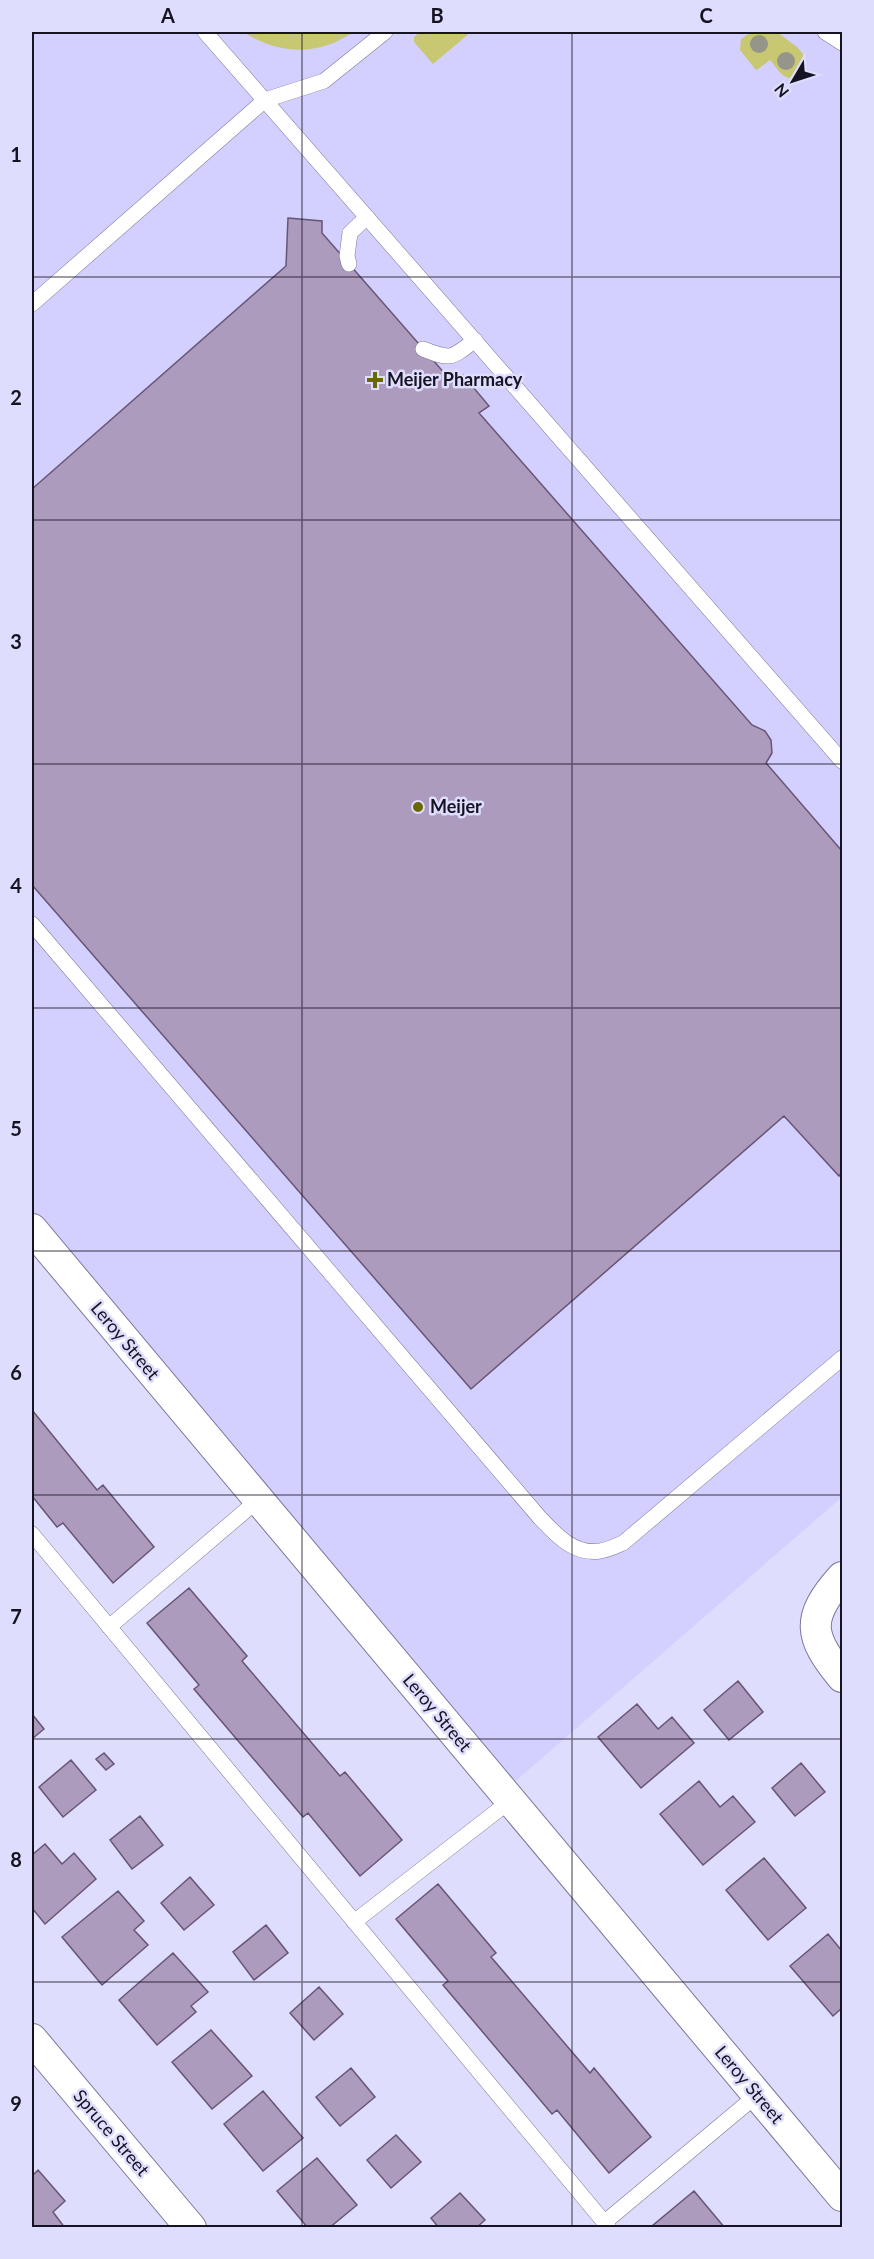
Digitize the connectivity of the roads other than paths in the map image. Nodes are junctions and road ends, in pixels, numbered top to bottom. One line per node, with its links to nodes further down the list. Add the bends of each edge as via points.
1 (205, 32): 5 (lane)
2 (385, 32): 5 (lane, via 324,81)
3 (825, 32): 4 (lane)
4 (843, 44)
5 (265, 100): 6 (lane); 8 (lane)
6 (367, 217): 7 (lane, via 350,233); 9 (lane)
7 (349, 264)
8 (32, 304)
9 (475, 340): 10 (lane, via 455,356); 11 (lane)
10 (423, 349)
11 (843, 761)
12 (32, 924): 14 (lane, via 540,1518 558,1538 577,1549 600,1551 623,1543)
13 (32, 1229): 15 (street, Leroy Street)
14 (843, 1358)
15 (258, 1500): 18 (lane); 20 (street, Leroy Street)
16 (32, 1533): 18 (lane)
17 (843, 1577): 19 (street, via 820,1608 815,1627 818,1644)
18 (109, 1627): 21 (lane)
19 (843, 1677)
20 (510, 1801): 21 (lane); 23 (street, Leroy Street)
21 (354, 1922): 25 (lane)
22 (32, 2039): 26 (street, Spruce Street)
23 (757, 2095): 24 (street, Leroy Street); 25 (lane)
24 (843, 2196)
25 (607, 2225)
26 (191, 2228)

